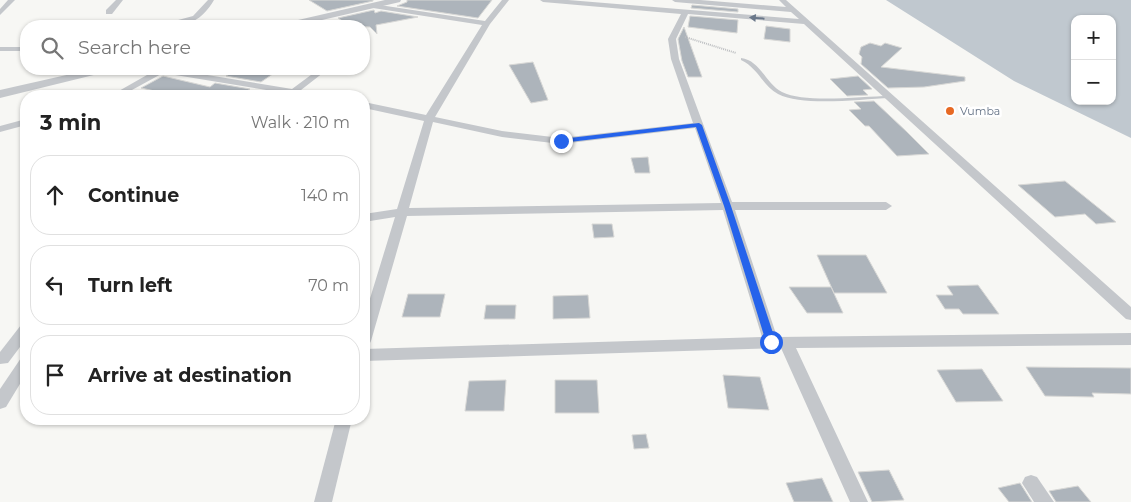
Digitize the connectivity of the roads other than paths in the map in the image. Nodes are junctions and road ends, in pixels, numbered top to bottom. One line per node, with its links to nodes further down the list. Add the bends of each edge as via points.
1 (12, 0): 15 (street)
2 (120, 0): 13 (street)
3 (211, 0): 17 (street)
4 (397, 0): 11 (street)
5 (506, 0): 20 (street)
6 (544, 0): 9 (street)
7 (675, 0): 10 (street)
8 (782, 0): 12 (street)
9 (626, 4): 14 (street)
10 (726, 4): 12 (street); 16 (street)
11 (373, 6): 18 (street); 20 (street)
12 (793, 10): 19 (street)
13 (110, 12)
14 (685, 12): 16 (street); 36 (street, via 672,39 675,59)
15 (0, 13)
16 (727, 15): 19 (street, one-way to 16)
17 (194, 20)
18 (311, 20)
19 (805, 22): 32 (street)
20 (487, 24): 34 (street)
21 (0, 49): 22 (street)
22 (20, 49)
23 (742, 59): 32 (lane, via 755,66 780,94 791,97)
24 (81, 75): 31 (street)
25 (149, 75): 28 (street)
26 (194, 75): 29 (street)
27 (316, 75): 30 (street)
28 (125, 90)
29 (281, 90)
30 (296, 90)
31 (0, 94)
32 (890, 97): 42 (street)
33 (370, 106): 34 (street)
34 (430, 117): 36 (street, via 502,134 561,141); 40 (street)
35 (20, 124): 37 (street)
36 (699, 125): 38 (street)
37 (0, 129)
38 (728, 206): 39 (street); 40 (street); 46 (street)
39 (886, 206)
40 (403, 212): 41 (street); 43 (street)
41 (370, 217)
42 (1131, 314)
43 (370, 321)
44 (20, 336): 48 (street)
45 (1131, 339): 46 (street)
46 (778, 342): 47 (street); 55 (street)
47 (370, 355)
48 (1, 359): 49 (street)
49 (20, 360)
50 (20, 370): 51 (street)
51 (0, 402)
52 (343, 425): 54 (street)
53 (1031, 483): 56 (street)
54 (324, 502)
55 (859, 502)
56 (1045, 502)

